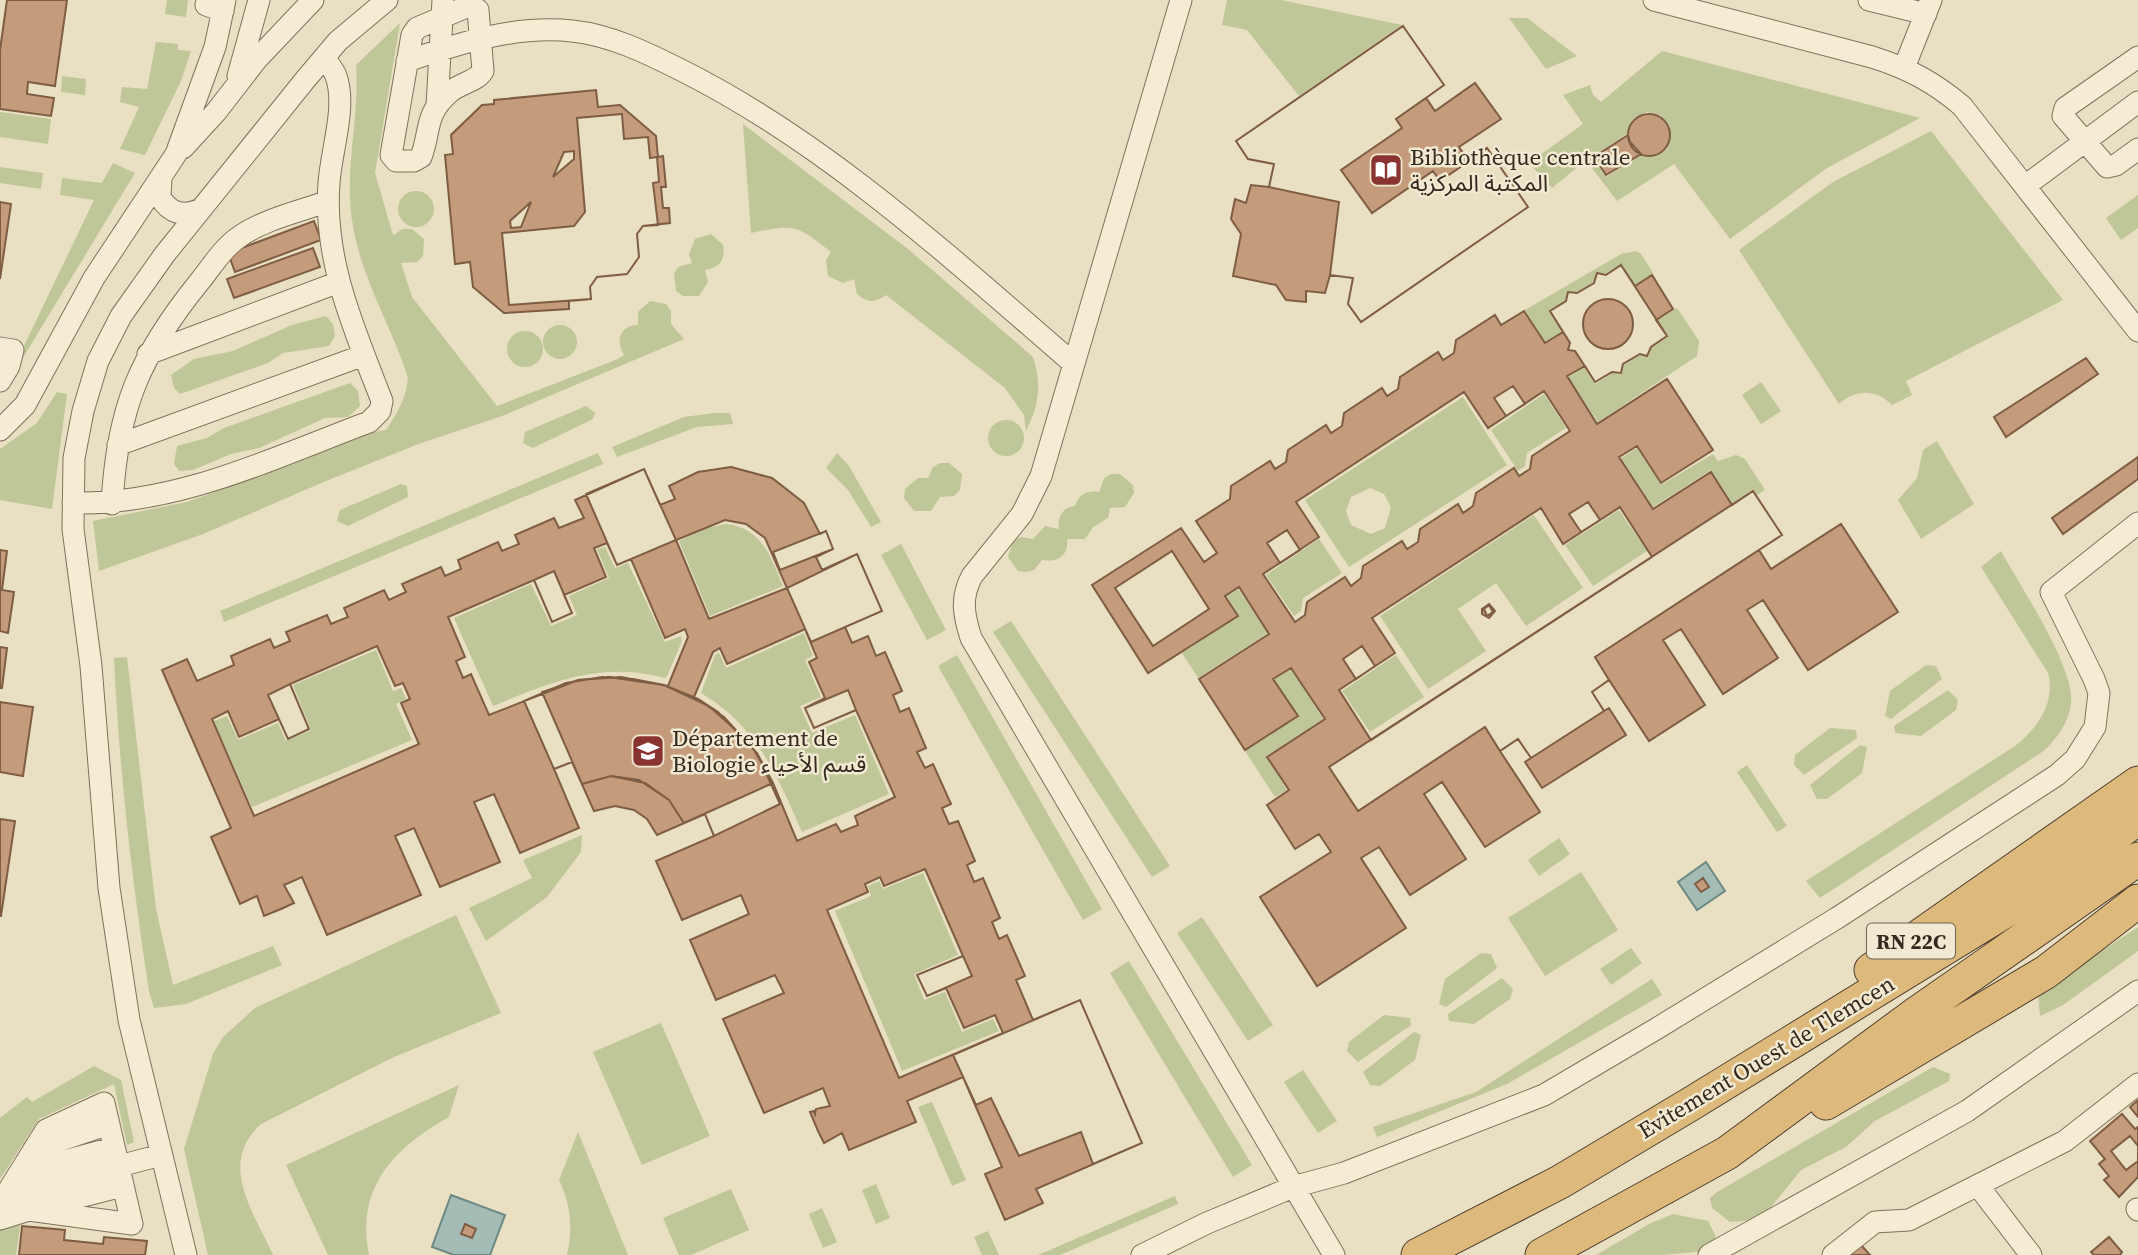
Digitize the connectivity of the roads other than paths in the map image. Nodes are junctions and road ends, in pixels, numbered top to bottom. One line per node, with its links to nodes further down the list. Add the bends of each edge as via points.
1 (259, 0): 18 (street)
2 (293, 0): 11 (street)
3 (313, 0): 11 (street)
4 (387, 0): 15 (street)
5 (1181, 0): 35 (street)
6 (1654, 0): 17 (street)
7 (1874, 1): 9 (street)
8 (218, 4): 23 (street, via 215,47)
9 (1928, 7): 17 (street)
10 (443, 8): 12 (street, via 474,5); 13 (street); 16 (street, via 415,31)
11 (285, 31): 18 (street)
12 (480, 37): 13 (street); 20 (street, via 481,75 450,92); 35 (street, via 572,31 635,47 719,89 827,161 935,244)
13 (442, 49): 16 (street); 20 (street)
14 (2138, 57): 21 (street, via 2065,108 2065,120)
15 (324, 58): 26 (street, via 336,76 338,99); 29 (street)
16 (407, 61): 20 (street, via 393,159 421,157 429,119)
17 (1904, 68): 25 (street, via 1936,84 1962,106)
18 (235, 88): 23 (street)
19 (2138, 102): 21 (street)
20 (437, 106)
21 (2083, 141): 22 (street, via 2107,167); 25 (street)
22 (2138, 149)
23 (177, 154): 24 (street)
24 (160, 178): 27 (street); 28 (street)
25 (2025, 186): 32 (street)
26 (328, 201): 31 (street, via 331,253); 33 (street, via 237,238 191,292)
27 (142, 206): 28 (street); 36 (street, via 94,278 25,405)
28 (165, 206): 29 (street, via 183,214); 30 (street, via 177,221)
29 (201, 209): 30 (street)
30 (175, 242): 38 (street, via 121,316 98,361 74,458)
31 (339, 282): 33 (street); 34 (street)
32 (2138, 331)
33 (148, 354): 37 (street, via 126,405)
34 (364, 355): 37 (street); 39 (street, via 382,401 380,411 369,422 188,489)
35 (1074, 364): 53 (street, via 1033,496 972,576 966,587 964,616 971,638)
36 (0, 430)
37 (118, 445): 39 (street)
38 (74, 503): 39 (street); 49 (street, via 110,888 129,1020)
39 (112, 504)
40 (2138, 523): 53 (street, via 2051,592 2099,693 2090,738 2057,775 1837,918 1544,1095 1344,1173)
41 (2138, 783): 47 (highway, RN 22C, via 1836,994)
42 (2138, 818): 47 (highway, Evitement Ouest de Tlemcen / RN 22C, via 2051,883)
43 (2138, 859): 48 (highway, Evitement Ouest de Tlemcen / RN 22C)
44 (2138, 901): 48 (highway, RN 22C, via 2046,972 1814,1110)
45 (2138, 991): 62 (street, via 1967,1111)
46 (2138, 1084): 52 (street, via 2065,1141)
47 (1689, 1105): 60 (highway, Evitement Ouest de Tlemcen / RN 22C, via 1560,1182)
48 (1727, 1153): 61 (highway, Evitement Ouest de Tlemcen / RN 22C)
49 (161, 1155): 51 (street); 57 (street)
50 (20, 1173): 51 (street); 51 (street, via 34,1149 109,1124); 54 (street)
51 (120, 1176): 54 (street); 55 (street); 55 (street, via 78,1216)
52 (1979, 1186): 63 (street, via 1909,1220 1875,1222); 64 (street)
53 (1293, 1187): 58 (street); 59 (street)
54 (3, 1200)
55 (29, 1210): 56 (street)
56 (0, 1219)
57 (186, 1255)
58 (1142, 1255)
59 (1334, 1255)
60 (1418, 1255)
61 (1542, 1255)
62 (1710, 1255)
63 (1833, 1255)
64 (2031, 1255)

